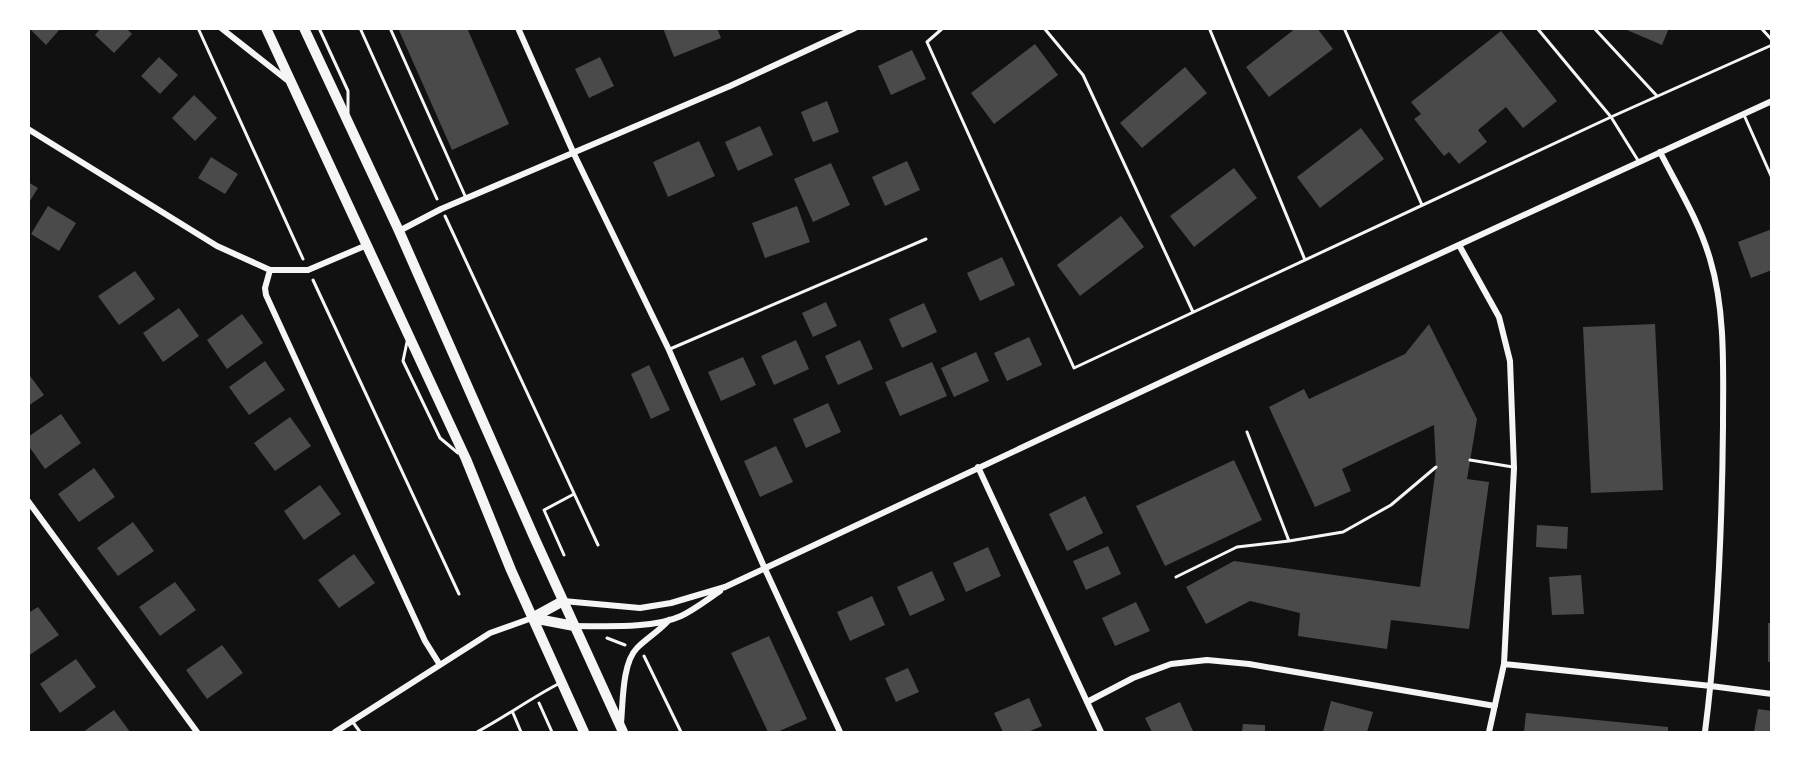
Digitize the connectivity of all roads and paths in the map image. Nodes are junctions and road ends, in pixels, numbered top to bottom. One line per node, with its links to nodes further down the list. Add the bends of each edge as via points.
1 (198, 28): 37 (path)
2 (221, 28): 19 (street)
3 (266, 28): 19 (main road)
4 (304, 28): 24 (main road)
5 (319, 28): 24 (lane, via 348,91)
6 (360, 28): 32 (path)
7 (390, 28): 30 (lane)
8 (518, 28): 27 (street)
9 (855, 28): 27 (street)
10 (943, 28): 41 (lane, via 927,42 1074,368)
11 (1044, 28): 41 (lane, via 1083,75)
12 (1344, 28): 31 (lane)
13 (1537, 28): 23 (lane)
14 (1594, 28): 20 (lane)
15 (1761, 28): 17 (lane)
16 (1210, 29): 38 (lane)
17 (1772, 40)
18 (1772, 45): 20 (lane)
19 (289, 81): 36 (main road)
20 (1657, 96): 23 (lane)
21 (1772, 100): 22 (street)
22 (1743, 114): 26 (street); 29 (lane)
23 (1611, 117): 28 (lane); 31 (lane)
24 (348, 124): 33 (main road)
25 (28, 129): 39 (street, via 217,246)
26 (1660, 152): 28 (street); 69 (street, via 1697,222 1711,261 1719,306 1723,371 1722,528)
27 (574, 154): 30 (street); 43 (street)
28 (1639, 162): 35 (street)
29 (1772, 178)
30 (466, 198): 32 (street)
31 (1422, 206): 38 (lane)
32 (441, 209): 33 (street); 50 (path)
33 (399, 231): 59 (main road)
34 (926, 238): 43 (lane)
35 (1459, 244): 47 (street); 49 (street, via 1499,317 1510,361)
36 (367, 245): 39 (street, via 308,270); 42 (main road)
37 (303, 259)
38 (1305, 260): 41 (lane)
39 (270, 270): 67 (street, via 266,295 425,641)
40 (313, 280): 58 (path)
41 (1193, 312)
42 (408, 334): 45 (main road); 45 (lane, via 403,361 440,438)
43 (669, 350): 55 (street)
44 (1247, 432): 52 (lane)
45 (466, 459): 60 (main road)
46 (1470, 460): 49 (lane)
47 (978, 467): 55 (street); 72 (street)
48 (1436, 467): 52 (lane, via 1391,505 1343,532)
49 (1515, 468): 66 (street)
50 (574, 494): 53 (path); 54 (path, via 544,510)
51 (28, 501): 77 (street)
52 (1289, 541): 56 (lane, via 1237,547)
53 (598, 545)
54 (564, 555)
55 (765, 569): 57 (street); 85 (street)
56 (1176, 577)
57 (725, 586): 59 (street, via 640,608); 61 (street)
58 (459, 594)
59 (563, 601): 60 (main road); 62 (main road)
60 (532, 618): 62 (main road); 67 (street, via 490,633); 68 (main road)
61 (669, 620): 62 (street); 76 (street, via 635,649 628,664)
62 (574, 626): 76 (main road)
63 (599, 634): 64 (path)
64 (625, 645)
65 (642, 652): 84 (path)
66 (1504, 664): 69 (street); 73 (street)
67 (440, 665): 75 (street)
68 (561, 682): 71 (lane); 83 (main road)
69 (1711, 686): 70 (street); 88 (street)
70 (1772, 694)
71 (535, 695): 74 (lane); 82 (path)
72 (1087, 702): 73 (street, via 1171,664 1207,660); 86 (street)
73 (1495, 706): 87 (street)
74 (513, 713): 80 (lane); 81 (lane)
75 (352, 721): 78 (street); 79 (lane)
76 (622, 729)
77 (197, 732)
78 (335, 732)
79 (360, 732)
80 (477, 732)
81 (521, 732)
82 (552, 732)
83 (584, 732)
84 (681, 732)
85 (840, 732)
86 (1101, 732)
87 (1489, 732)
88 (1705, 732)

